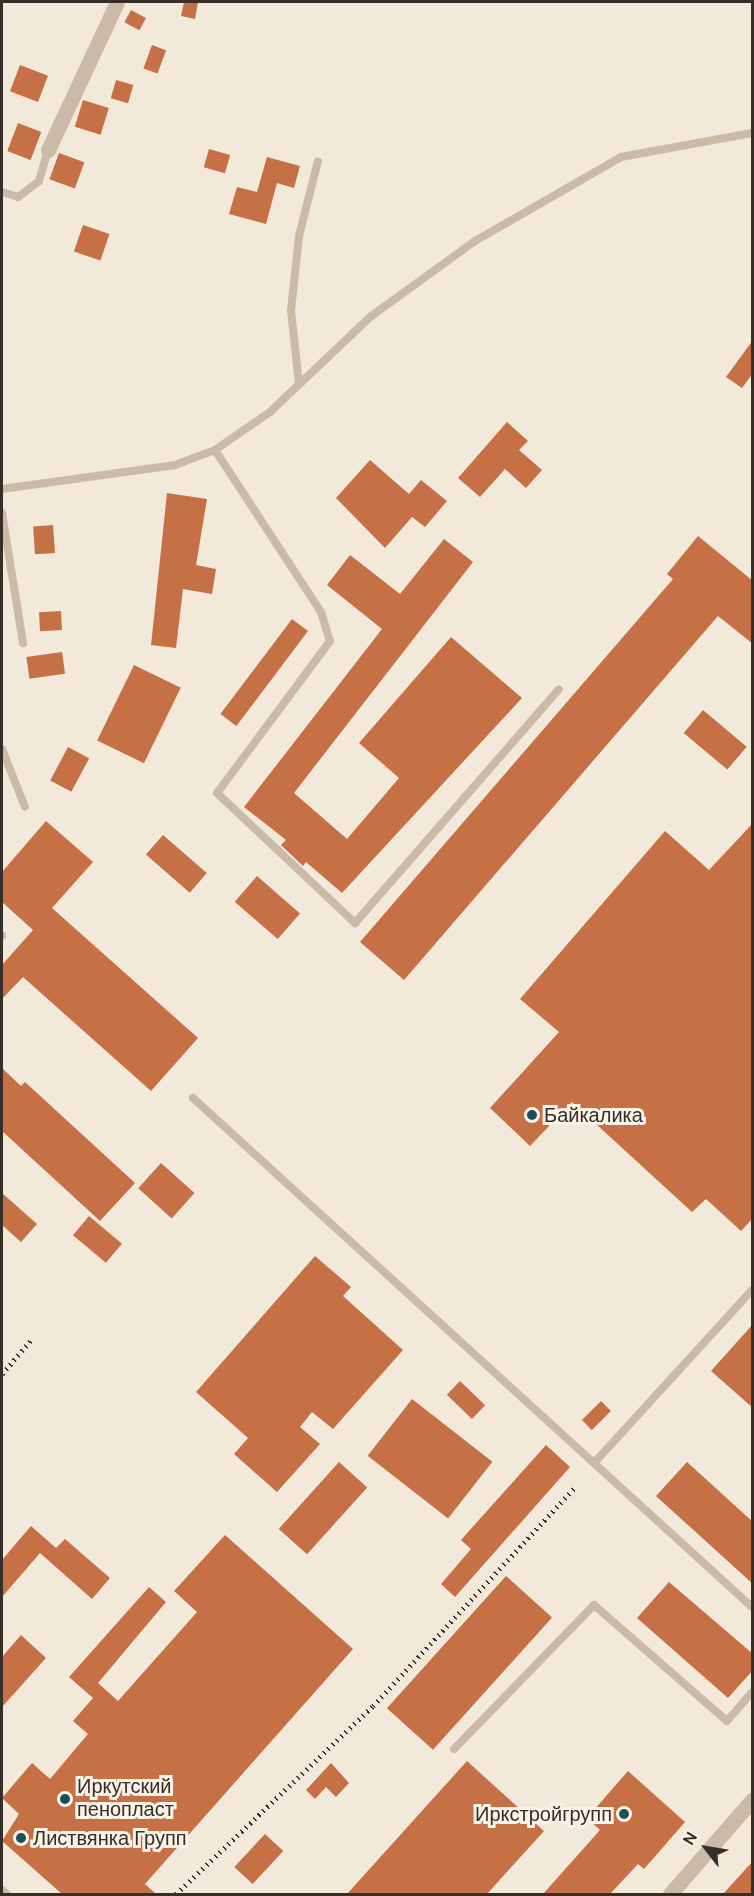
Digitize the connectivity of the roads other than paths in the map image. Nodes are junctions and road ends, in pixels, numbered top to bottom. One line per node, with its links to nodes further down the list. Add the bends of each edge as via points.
1 (117, 2): 3 (street)
2 (753, 133): 6 (lane, via 621,157 475,241 370,317)
3 (48, 150): 5 (lane, via 39,181 18,197)
4 (318, 161): 6 (lane, via 299,236 291,310)
5 (2, 192)
6 (299, 384): 7 (lane)
7 (215, 450): 8 (lane, via 175,465); 11 (lane, via 321,612 330,640 217,793 355,923)
8 (2, 489)
9 (2, 513): 10 (lane)
10 (23, 643)
11 (559, 689)
12 (2, 749): 13 (lane)
13 (25, 807)
14 (193, 1098): 16 (lane)
15 (753, 1290): 16 (lane)
16 (595, 1462): 17 (lane)
17 (753, 1607)
18 (753, 1692): 19 (lane, via 727,1720 594,1605)
19 (454, 1749)
20 (753, 1800): 23 (street)
21 (2, 1890): 22 (lane)
22 (7, 1894)
23 (670, 1894)

